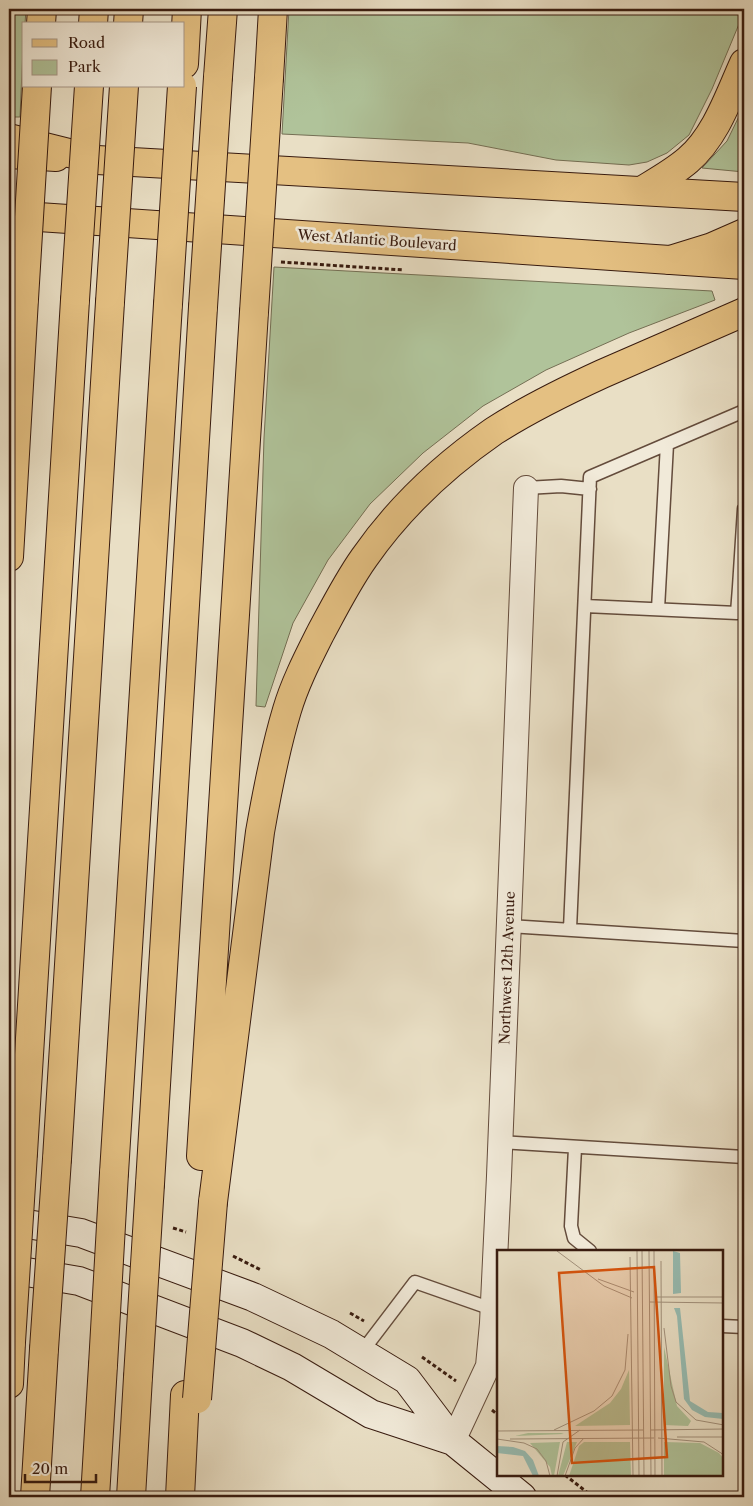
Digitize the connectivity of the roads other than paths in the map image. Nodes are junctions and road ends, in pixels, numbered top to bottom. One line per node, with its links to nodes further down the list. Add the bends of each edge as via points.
1 (42, 9): 7 (main road)
2 (94, 9): 8 (main road)
3 (128, 9): 9 (main road)
4 (187, 9): 10 (main road)
5 (222, 9): 54 (main road, bridge)
6 (273, 9): 41 (main road, bridge)
7 (41, 22)
8 (93, 22)
9 (128, 22)
10 (185, 46)
11 (744, 63): 19 (main road, via 718,119 699,148 676,170)
12 (37, 88): 31 (main road, bridge)
13 (89, 88): 49 (main road, bridge)
14 (124, 88): 52 (main road, bridge)
15 (182, 88): 53 (main road, bridge)
16 (9, 138): 18 (main road)
17 (9, 154): 18 (main road)
18 (93, 159): 19 (main road)
19 (643, 190): 20 (main road)
20 (744, 197)
21 (9, 216): 23 (main road, West Atlantic Boulevard)
22 (744, 233): 23 (main road)
23 (670, 260): 24 (main road, West Atlantic Boulevard)
24 (744, 265)
25 (744, 312): 41 (main road, via 583,383 494,431 425,487 364,557 351,578 295,688 269,784)
26 (744, 411): 27 (lane)
27 (667, 444): 29 (lane, via 590,477); 34 (lane)
28 (526, 488): 29 (lane, via 561,486); 35 (street, Northwest 12th Avenue)
29 (590, 489): 33 (lane)
30 (744, 509): 32 (lane)
31 (9, 557)
32 (742, 587): 34 (lane, via 737,613)
33 (585, 606): 34 (lane); 36 (lane)
34 (658, 609)
35 (509, 926): 36 (lane); 38 (street, Northwest 12th Avenue)
36 (570, 930): 37 (lane)
37 (744, 941)
38 (500, 1142): 39 (lane); 45 (street, Northwest 12th Avenue)
39 (575, 1148): 40 (lane); 43 (lane, via 571,1226 574,1238)
40 (744, 1158)
41 (205, 1200): 50 (main road, bridge)
42 (9, 1221): 48 (main road, via 81,1233 244,1293 331,1334)
43 (589, 1250)
44 (9, 1269): 51 (main road, via 79,1281 242,1343 292,1367 371,1414)
45 (492, 1309): 48 (lane, via 415,1282); 51 (street, Northwest 12th Avenue, via 488,1366)
46 (723, 1326): 47 (lane)
47 (744, 1327)
48 (361, 1353): 51 (main road, via 407,1380)
49 (9, 1384)
50 (191, 1397): 55 (main road); 56 (main road)
51 (453, 1441): 57 (main road)
52 (35, 1497)
53 (95, 1497)
54 (131, 1497)
55 (180, 1497)
56 (190, 1497)
57 (522, 1497)

